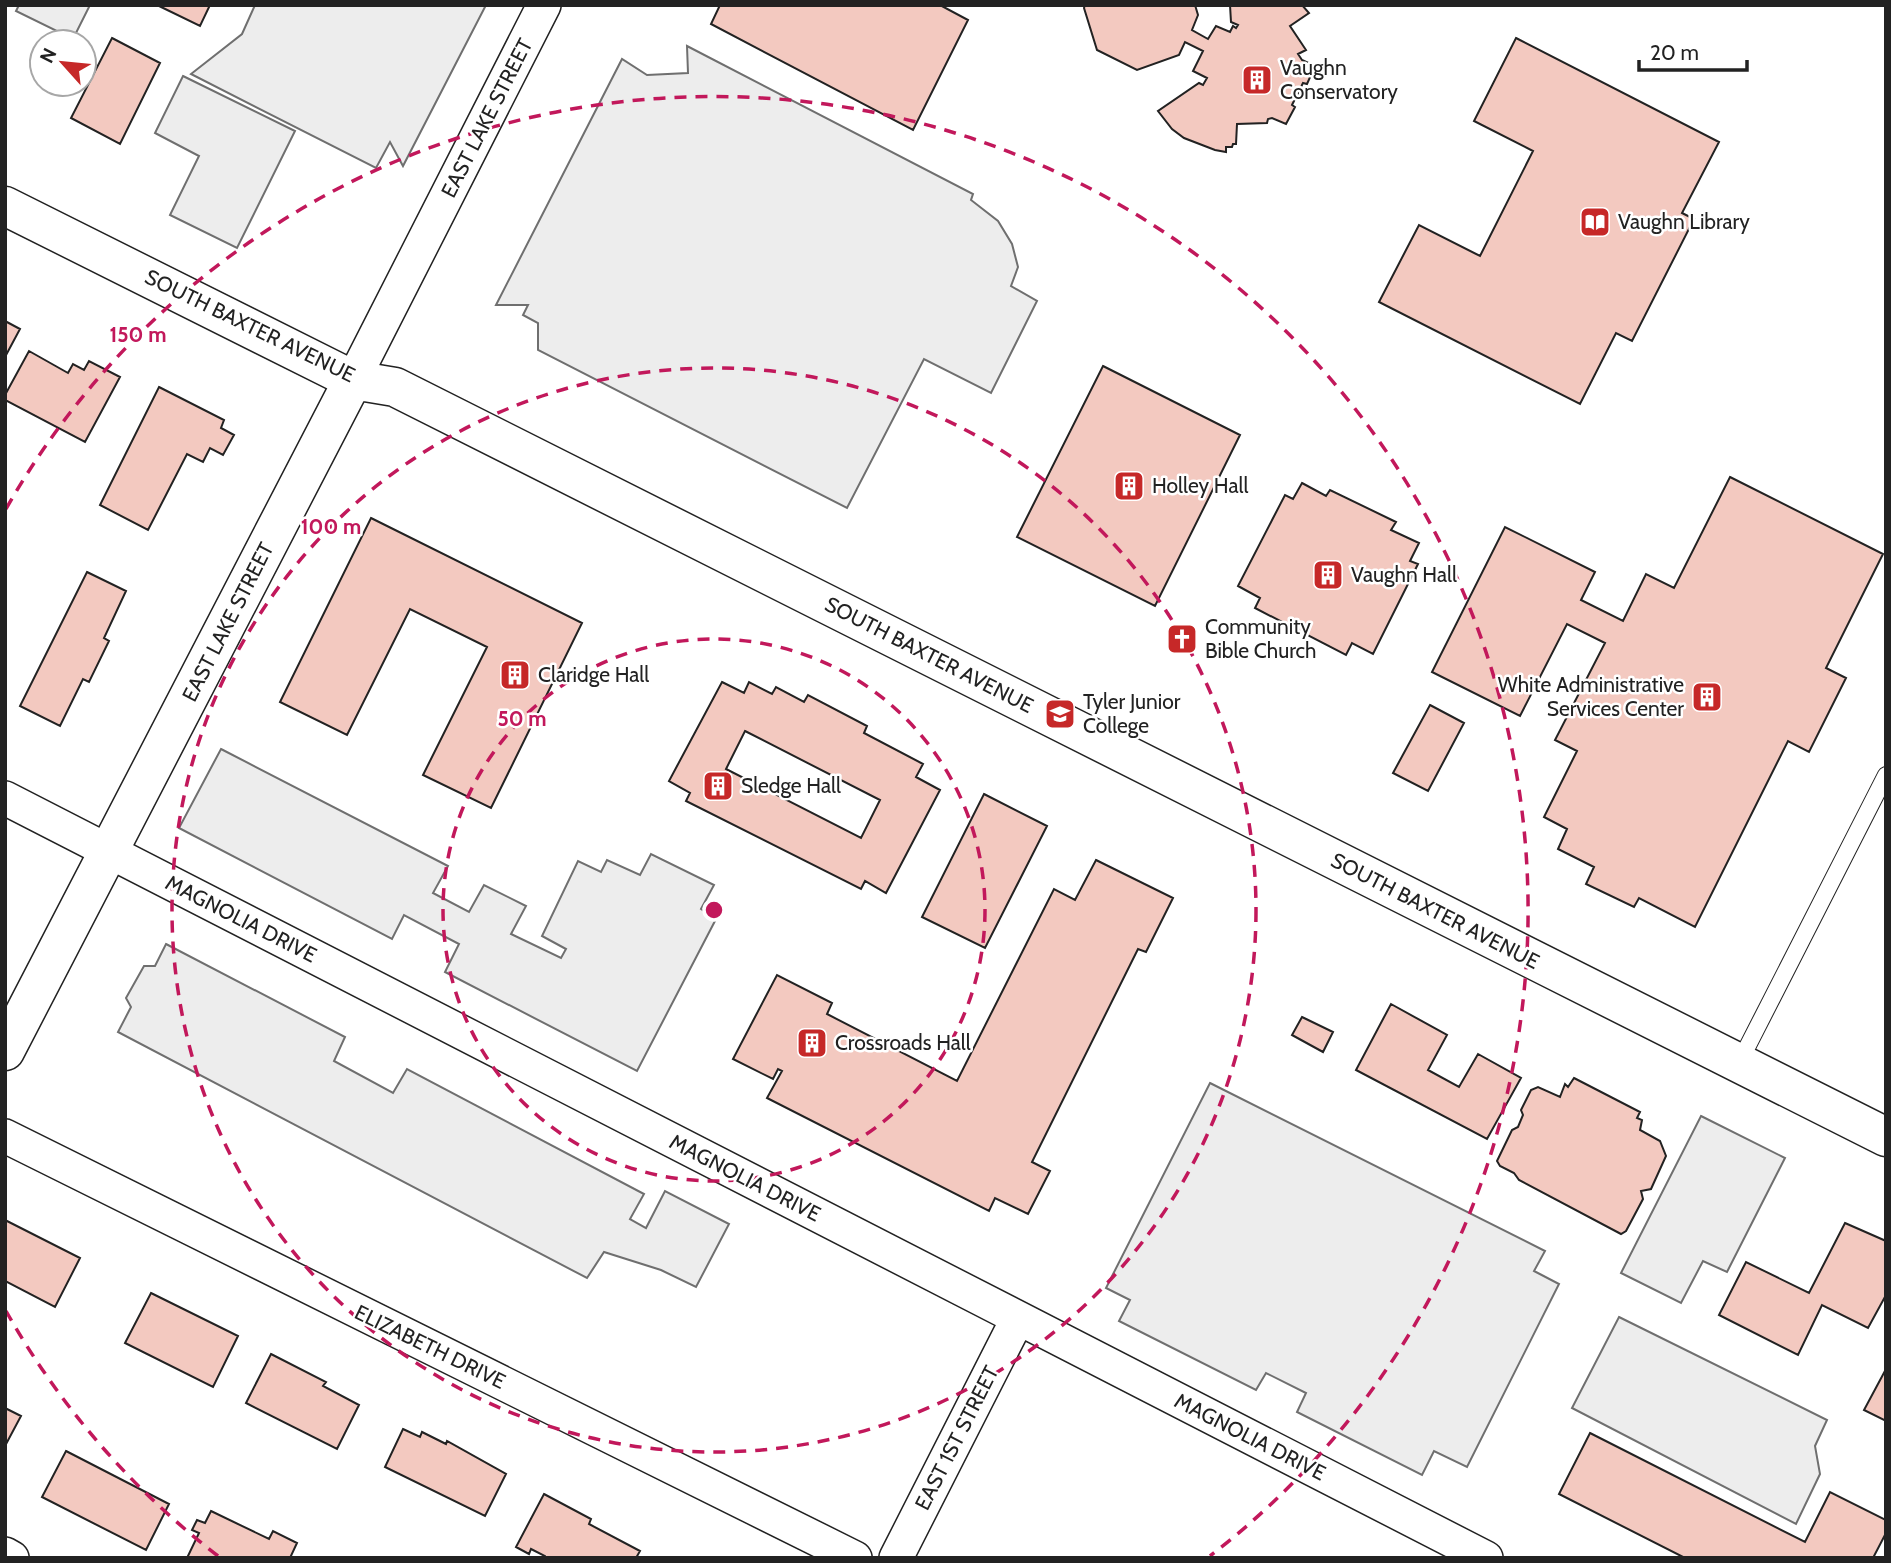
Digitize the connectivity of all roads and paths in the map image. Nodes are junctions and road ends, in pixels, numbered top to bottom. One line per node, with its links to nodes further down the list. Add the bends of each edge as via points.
1 (544, 5): 3 (street, EAST LAKE STREET)
2 (5, 206): 3 (street, SOUTH BAXTER AVENUE)
3 (353, 380): 6 (street, EAST LAKE STREET); 8 (street, SOUTH BAXTER AVENUE, via 408,393)
4 (1886, 775): 8 (lane)
5 (5, 798): 6 (street, MAGNOLIA DRIVE)
6 (108, 851): 7 (street, EAST LAKE STREET); 11 (street, MAGNOLIA DRIVE)
7 (5, 1051)
8 (1739, 1064): 10 (street, SOUTH BAXTER AVENUE)
9 (5, 1136): 14 (street, ELIZABETH DRIVE)
10 (1886, 1137)
11 (1018, 1318): 15 (street, EAST 1ST STREET); 16 (street, MAGNOLIA DRIVE)
12 (5, 1554): 13 (street)
13 (12, 1558)
14 (855, 1558)
15 (896, 1558)
16 (1486, 1558)

